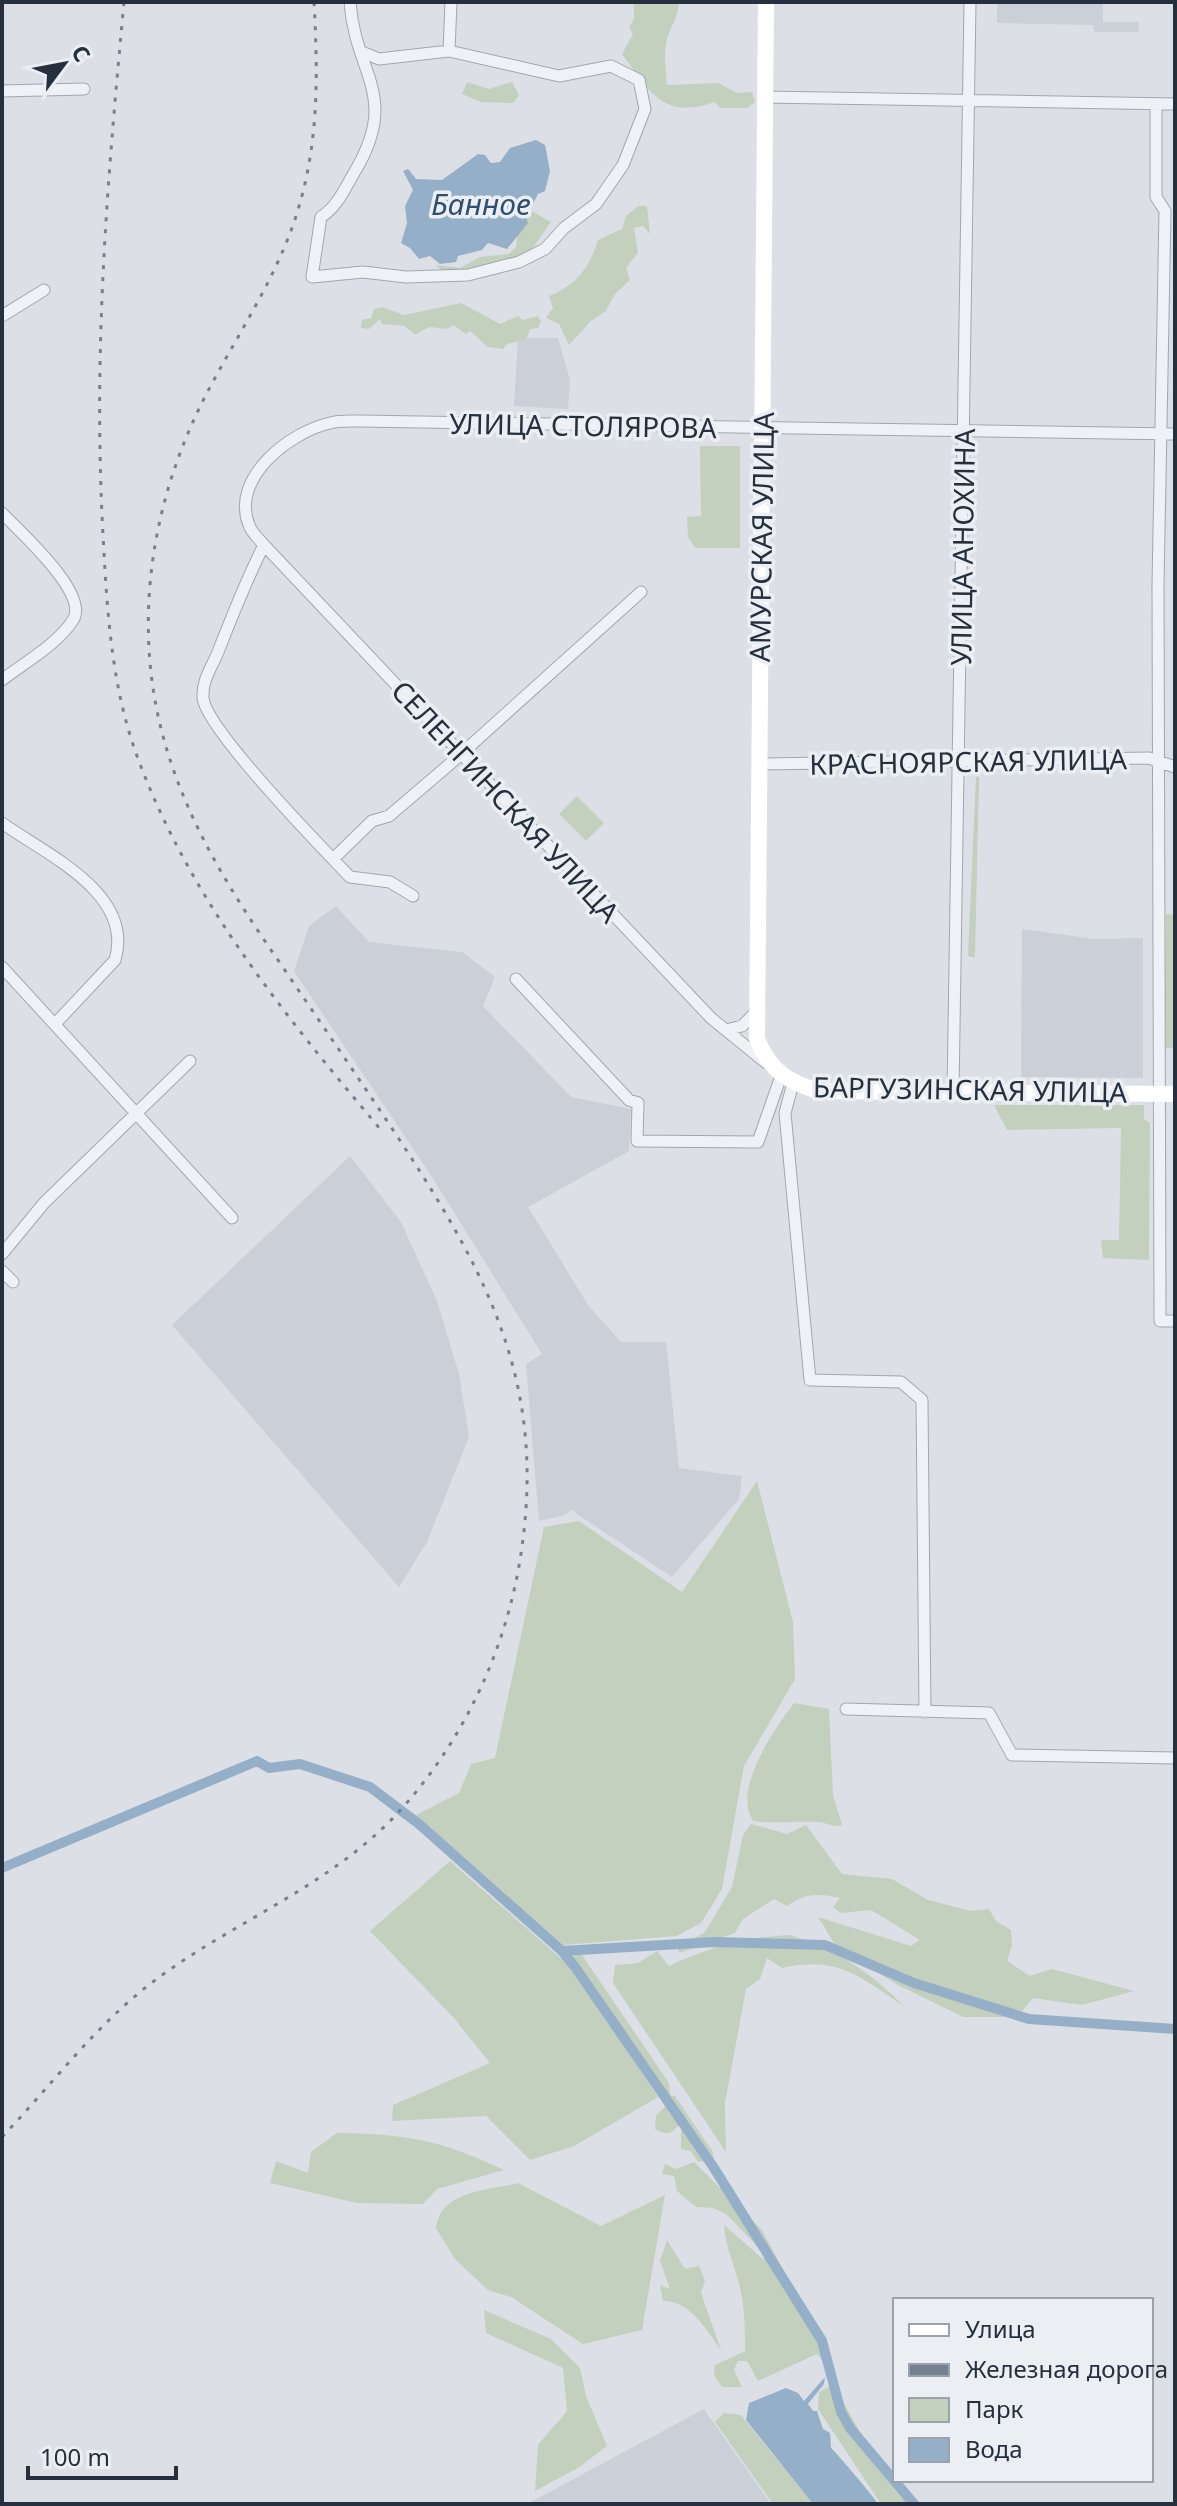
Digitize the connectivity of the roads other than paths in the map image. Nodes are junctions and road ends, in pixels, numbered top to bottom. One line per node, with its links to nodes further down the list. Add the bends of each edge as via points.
1 (350, 2): 6 (street)
2 (451, 2): 5 (street)
3 (766, 2): 9 (main road, АМУРСКАЯ УЛИЦА)
4 (970, 2): 10 (street, УЛИЦА АНОХИНА)
5 (449, 51): 6 (street, via 379,59); 6 (street, via 559,76 611,66 639,80 645,109 623,165 596,204 545,249 519,262 468,275 363,272 312,277 321,217 333,209 369,147 375,89)
6 (362, 52)
7 (84, 89): 8 (street)
8 (2, 91)
9 (765, 97): 10 (street); 15 (main road, АМУРСКАЯ УЛИЦА)
10 (969, 100): 11 (street); 16 (street, УЛИЦА АНОХИНА)
11 (1156, 104): 12 (street); 17 (street, via 1156,197 1165,211)
12 (1175, 104)
13 (44, 290): 14 (street)
14 (2, 316)
15 (762, 427): 16 (street, УЛИЦА СТОЛЯРОВА); 19 (street, УЛИЦА СТОЛЯРОВА, via 331,422 287,443 262,466 247,490); 26 (main road, АМУРСКАЯ УЛИЦА)
16 (965, 431): 17 (street, УЛИЦА СТОЛЯРОВА); 24 (street, УЛИЦА АНОХИНА)
17 (1169, 434): 25 (street, via 1158,585)
18 (2, 513): 22 (street, via 59,574 78,608 53,640)
19 (249, 526): 20 (street, СЕЛЕНГИНСКАЯ УЛИЦА)
20 (262, 549): 23 (street, СЕЛЕНГИНСКАЯ УЛИЦА); 29 (street, via 203,681 203,701 209,717 253,772)
21 (641, 592): 23 (street)
22 (2, 680)
23 (462, 753): 29 (street, via 389,816 372,821); 35 (street, СЕЛЕНГИНСКАЯ УЛИЦА)
24 (958, 759): 25 (street, КРАСНОЯРСКАЯ УЛИЦА); 26 (street, КРАСНОЯРСКАЯ УЛИЦА); 38 (street, УЛИЦА АНОХИНА)
25 (1160, 762): 27 (street, КРАСНОЯРСКАЯ УЛИЦА); 39 (street)
26 (759, 764): 33 (main road, АМУРСКАЯ УЛИЦА)
27 (1175, 767)
28 (2, 823): 34 (street, via 82,877 107,904 116,925 115,960)
29 (333, 859): 30 (street, via 350,877 390,882)
30 (413, 896)
31 (2, 967): 34 (street)
32 (516, 979): 37 (street, via 629,1100 638,1103 637,1141 758,1142)
33 (756, 1012): 35 (street, via 742,1026); 37 (main road, АМУРСКАЯ УЛИЦА, via 757,1039)
34 (55, 1024): 41 (street)
35 (726, 1030): 37 (street, СЕЛЕНГИНСКАЯ УЛИЦА)
36 (190, 1061): 41 (street)
37 (782, 1076): 38 (main road, БАРГУЗИНСКАЯ УЛИЦА, via 818,1091); 48 (street, via 810,1380 901,1382 922,1400)
38 (953, 1092): 39 (main road, БАРГУЗИНСКАЯ УЛИЦА)
39 (1157, 1094): 40 (main road, БАРГУЗИНСКАЯ УЛИЦА); 46 (street, via 1160,1321)
40 (1175, 1094)
41 (136, 1114): 42 (street); 43 (street, via 44,1203)
42 (232, 1218)
43 (2, 1254)
44 (2, 1271): 45 (street)
45 (13, 1282)
46 (1175, 1321)
47 (846, 1709): 48 (street)
48 (925, 1712): 49 (street, via 989,1713 1012,1755)
49 (1175, 1758)

